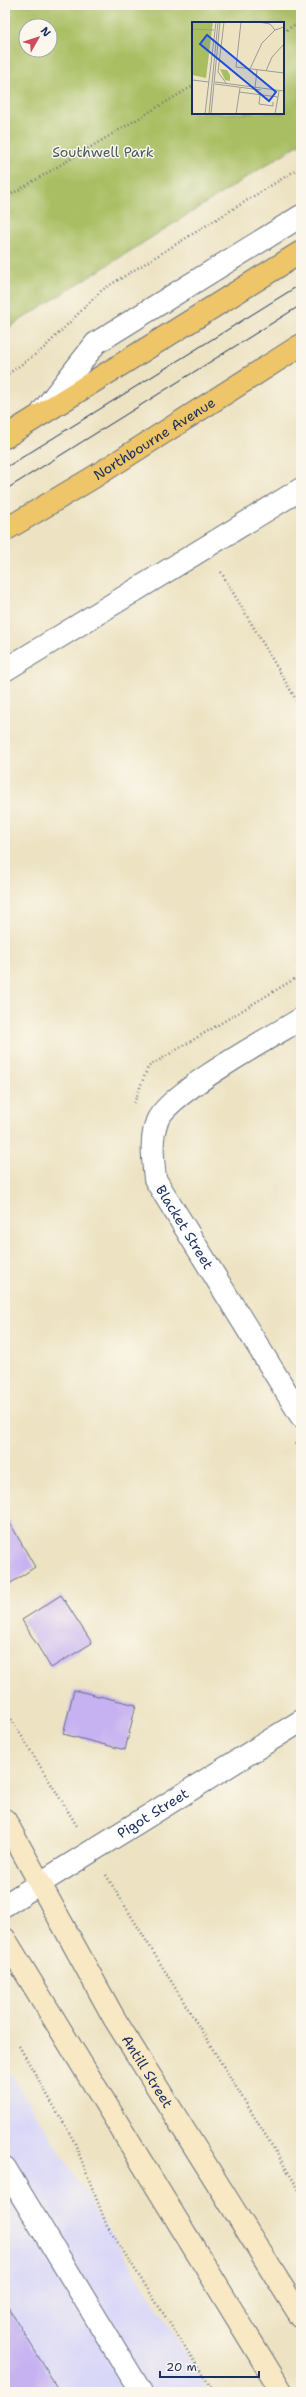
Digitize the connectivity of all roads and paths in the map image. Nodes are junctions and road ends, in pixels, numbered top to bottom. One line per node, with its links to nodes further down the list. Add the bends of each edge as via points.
1 (301, 21): 2 (path)
2 (284, 31)
3 (192, 87): 5 (path)
4 (301, 167): 9 (path, via 102,290 43,349)
5 (5, 198)
6 (301, 216): 10 (street, via 96,343)
7 (301, 252): 10 (highway)
8 (301, 345): 13 (highway, Northbourne Avenue, via 94,477)
9 (5, 376)
10 (42, 412): 11 (highway)
11 (5, 437)
12 (301, 489): 15 (street)
13 (5, 530)
14 (221, 571): 16 (path)
15 (5, 670)
16 (301, 708)
17 (301, 1019): 18 (street, Blacket Street, via 186,1089 157,1120 152,1145 155,1179)
18 (301, 1416)
19 (5, 1709): 22 (path)
20 (301, 1721): 22 (street, Pigot Street)
21 (5, 1820): 23 (main road, Antill Street)
22 (92, 1851): 23 (street, Pigot Street); 28 (path)
23 (40, 1884): 24 (street, Pigot Street); 29 (main road, Antill Street, via 114,2018)
24 (5, 1906)
25 (5, 1939): 32 (main road)
26 (18, 2046): 31 (path, via 74,2141 107,2226)
27 (5, 2168): 30 (street)
28 (301, 2193)
29 (301, 2317)
30 (141, 2392)
31 (214, 2392)
32 (282, 2392)

